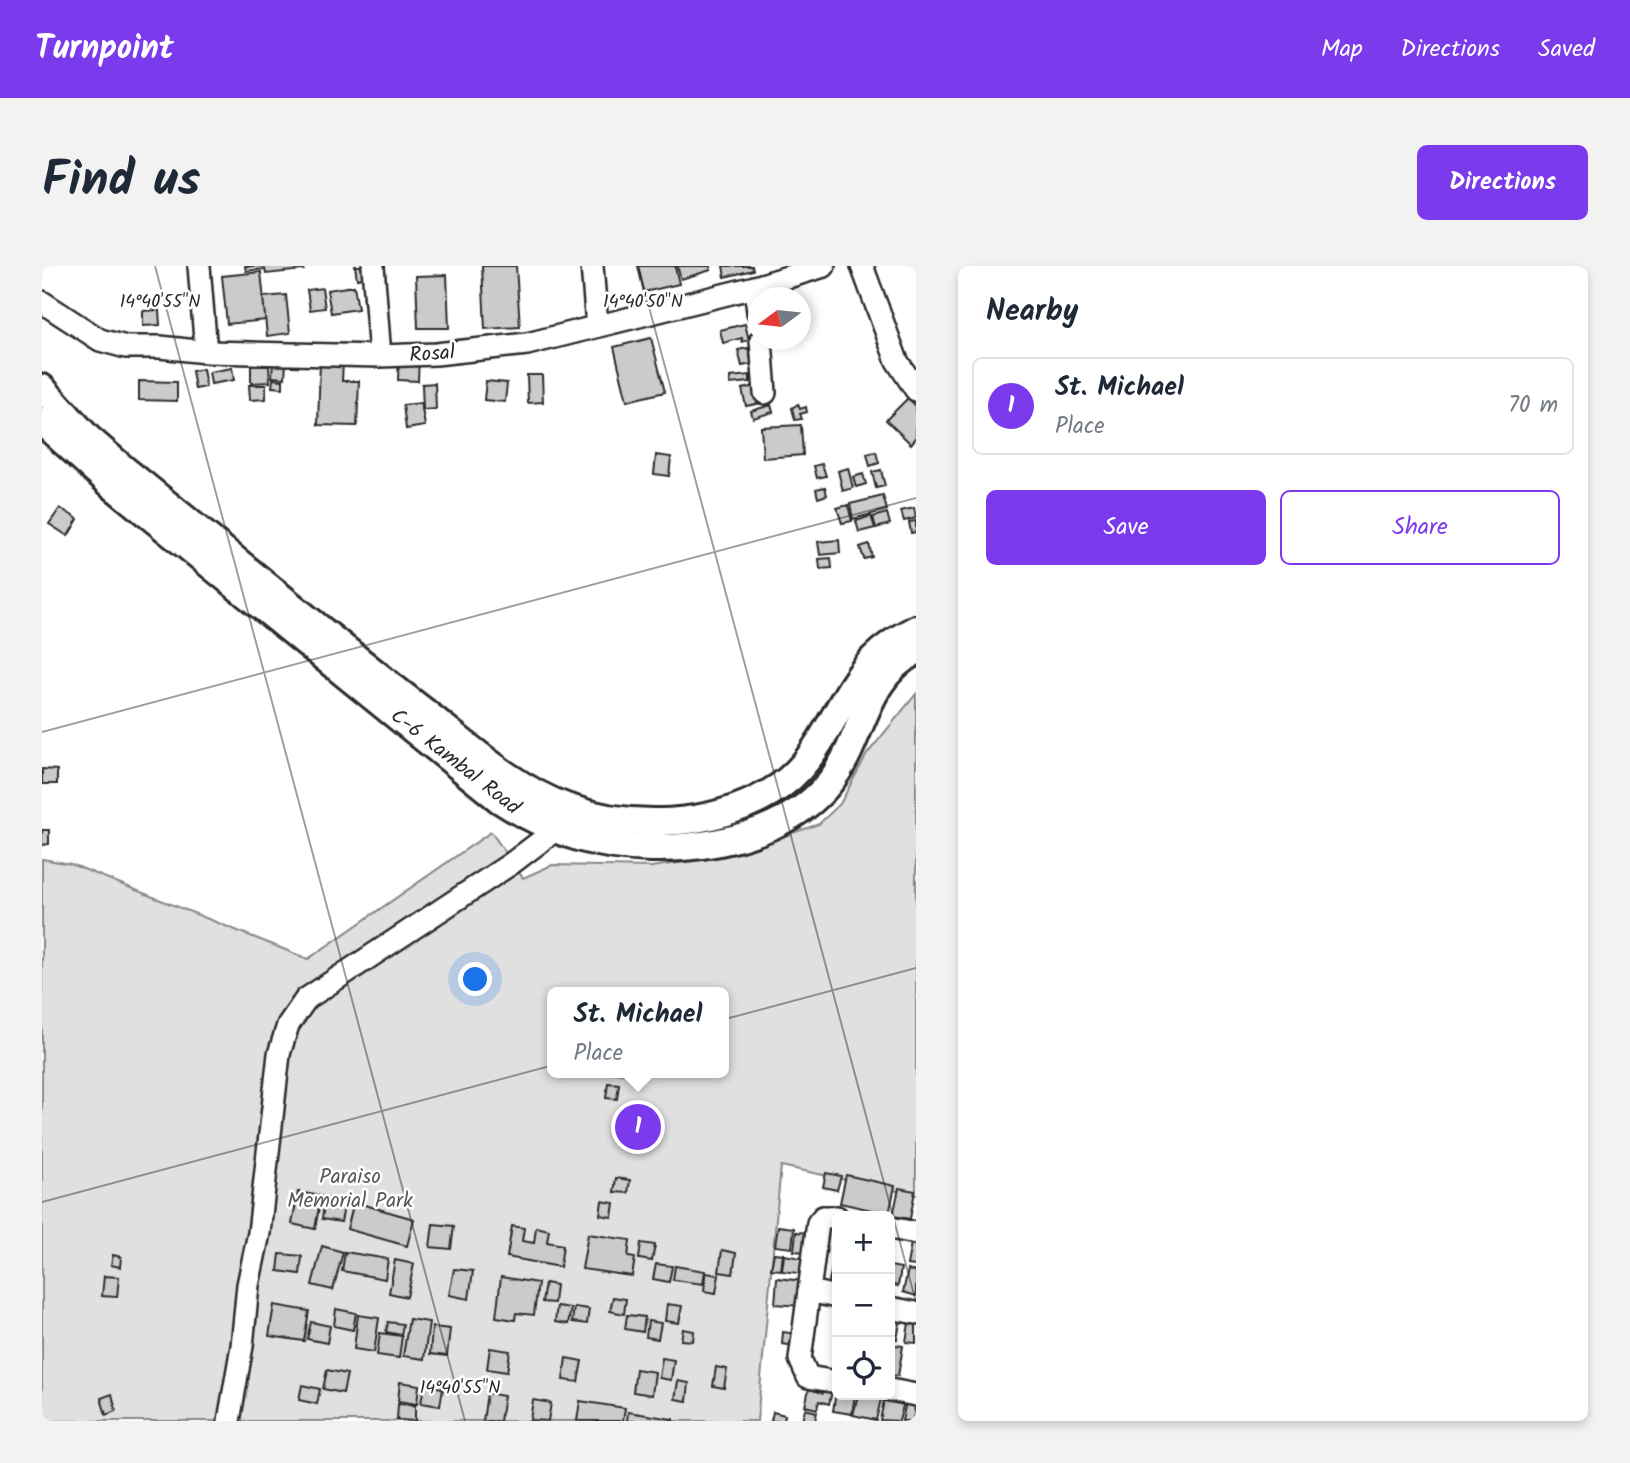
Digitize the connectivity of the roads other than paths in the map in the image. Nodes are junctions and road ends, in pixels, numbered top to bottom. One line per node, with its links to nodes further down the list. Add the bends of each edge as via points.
1 (199, 266): 11 (street)
2 (373, 266): 12 (street)
3 (592, 266): 9 (street)
4 (824, 266): 6 (street, Rosal)
5 (862, 266): 14 (street, via 897,360)
6 (758, 287)
7 (748, 290): 9 (street, Rosal)
8 (42, 302): 11 (street, Rosal, via 100,340 127,347)
9 (597, 326): 12 (street, Rosal, via 527,344)
10 (762, 350): 15 (street)
11 (206, 352): 12 (street, Rosal)
12 (380, 356)
13 (42, 388): 19 (main road, C-6 Kambal Road, via 107,455 373,671 512,778)
14 (916, 390)
15 (765, 393)
16 (42, 422): 20 (main road, C-6 Kambal Road, via 113,486 499,799)
17 (916, 629): 19 (main road, C-6 Kambal Road, via 872,661 812,756 772,792 694,819 614,820)
18 (916, 651): 20 (main road, C-6 Kambal Road, via 876,687 835,776 815,799 770,828 697,845 638,847)
19 (579, 811): 20 (street)
20 (557, 830): 31 (street, via 306,999 288,1025 279,1054 259,1233)
21 (832, 1217): 24 (street, via 823,1216 818,1223)
22 (895, 1229): 23 (street)
23 (916, 1233)
24 (809, 1291): 25 (street); 28 (street, via 800,1359 807,1377)
25 (832, 1296)
26 (895, 1309): 27 (street)
27 (916, 1313)
28 (832, 1380)
29 (895, 1391): 30 (street)
30 (916, 1395)
31 (229, 1421)

